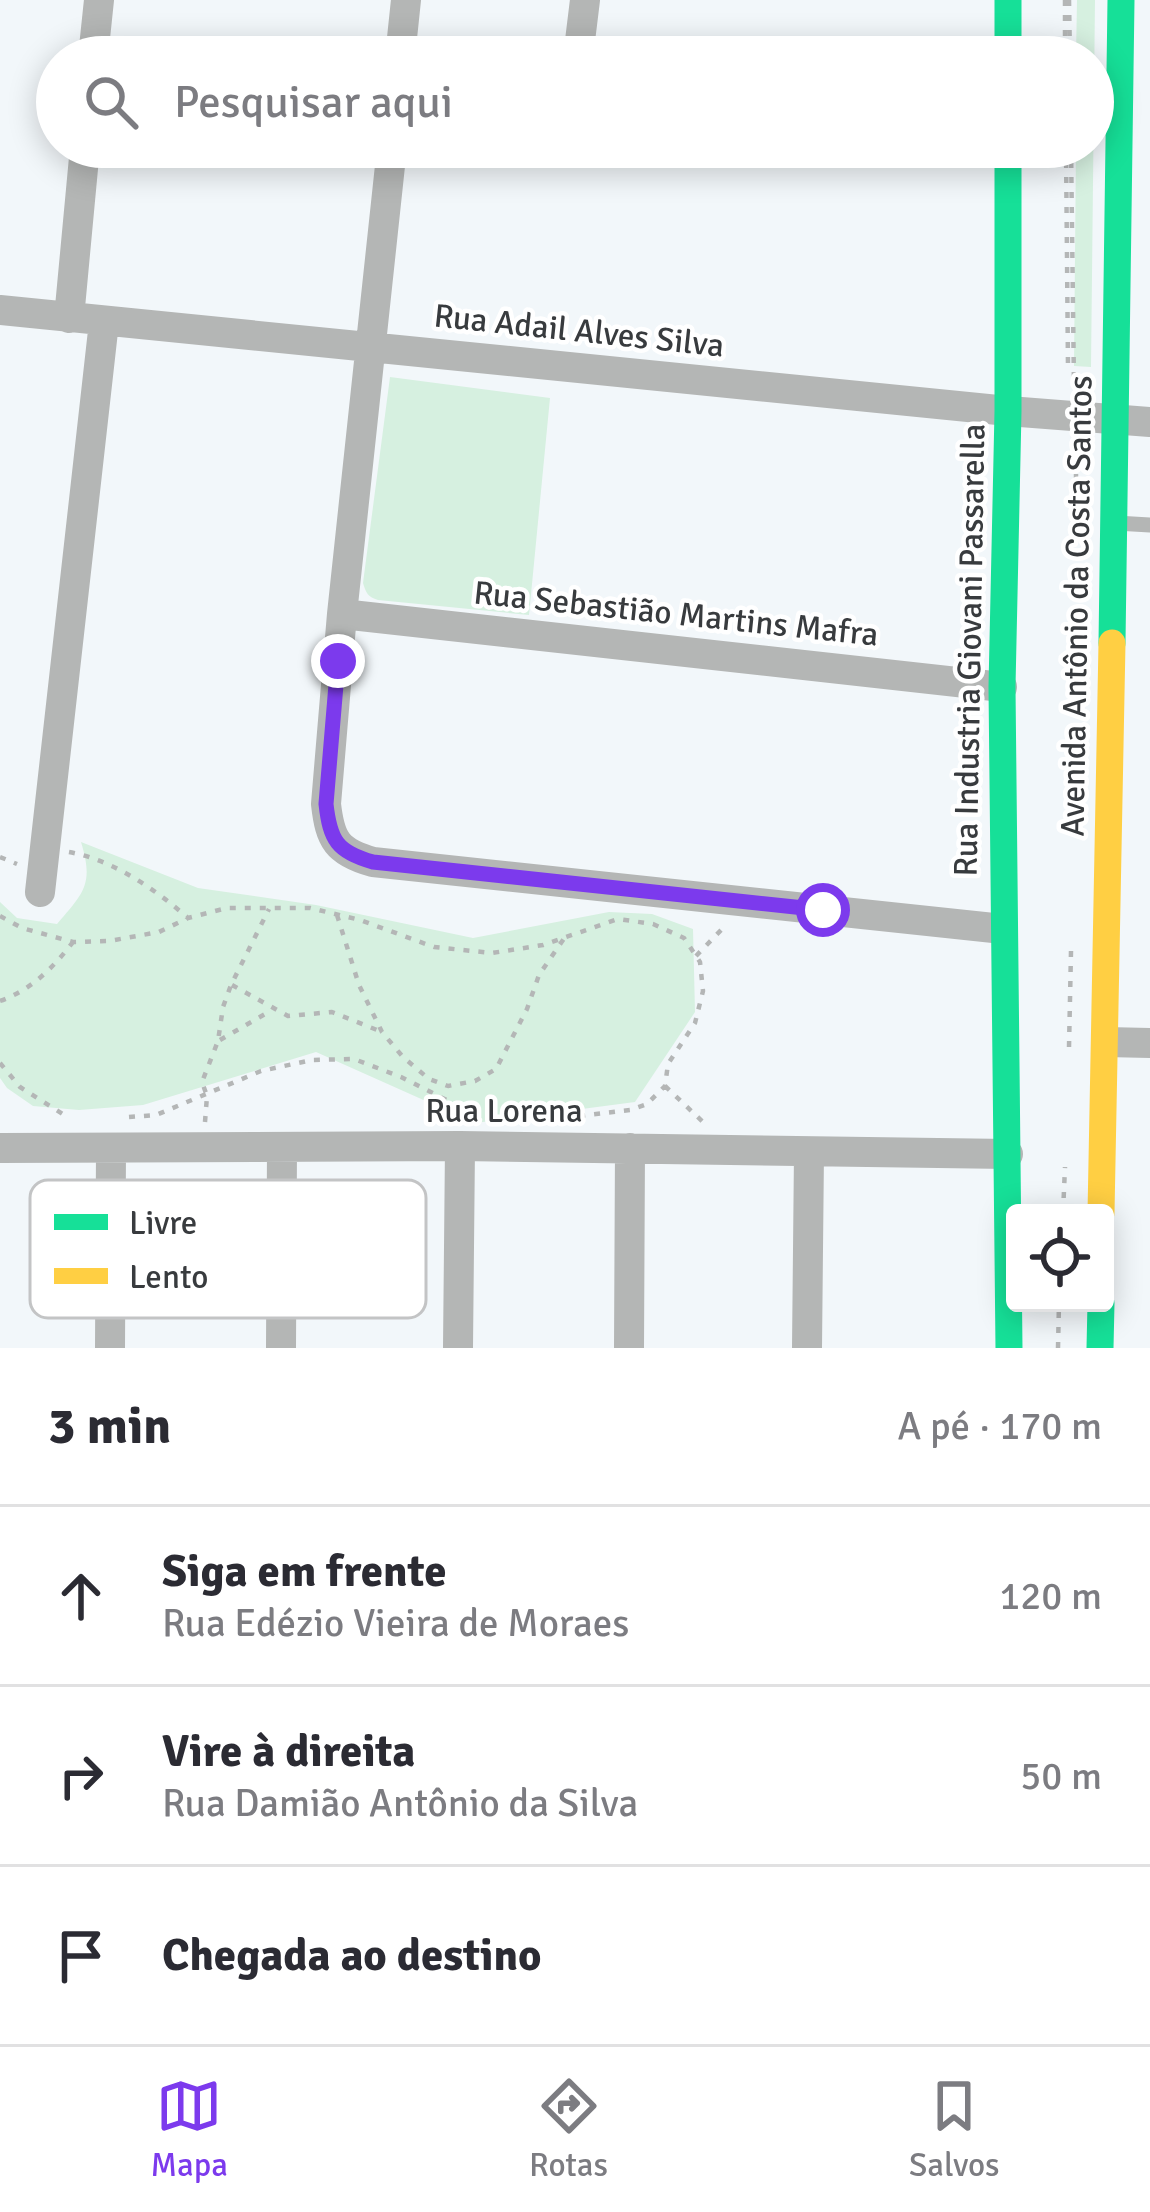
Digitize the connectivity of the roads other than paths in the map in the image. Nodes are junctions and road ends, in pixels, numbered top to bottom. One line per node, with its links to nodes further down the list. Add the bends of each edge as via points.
1 (99, 0): 6 (street)
2 (406, 0): 7 (street)
3 (584, 0): 8 (street)
4 (1008, 0): 9 (street)
5 (1121, 0): 18 (street, Avenida Antônio da Costa Santos)
6 (95, 36)
7 (402, 36)
8 (580, 36)
9 (1008, 36)
10 (83, 168): 14 (street)
11 (390, 168): 16 (street)
12 (1008, 168): 17 (street, Rua Industria Giovani Passarella)
13 (0, 310): 14 (street, Rua Adail Alves Silva)
14 (69, 318): 15 (street, Rua Adail Alves Silva)
15 (104, 322): 16 (street, Rua Adail Alves Silva); 24 (street)
16 (372, 346): 17 (street, Rua Adail Alves Silva); 22 (street)
17 (1008, 410): 18 (street, Rua Adail Alves Silva); 23 (street, Rua Industria Giovani Passarella)
18 (1117, 419): 19 (street, Rua Adail Alves Silva); 20 (street, Avenida Antônio da Costa Santos)
19 (1150, 422)
20 (1112, 523): 21 (lane); 26 (street, Avenida Antônio da Costa Santos)
21 (1150, 525)
22 (342, 614): 23 (street, Rua Sebastião Martins Mafra); 25 (street, via 326,804 338,846 352,856)
23 (1002, 686): 25 (street, Rua Industria Giovani Passarella)
24 (40, 892)
25 (1003, 929): 34 (street, Rua Industria Giovani Passarella)
26 (1106, 1042): 27 (street); 37 (street, Avenida Antônio da Costa Santos)
27 (1150, 1043)
28 (1, 1146): 32 (street, Rua Lorena)
29 (460, 1146): 30 (street, Rua Lorena); 31 (street, Rua Lorena); 43 (street)
30 (282, 1147): 32 (street, Rua Lorena); 36 (street)
31 (630, 1148): 33 (street, Rua Lorena); 44 (street)
32 (111, 1149): 35 (street)
33 (808, 1152): 34 (street, Rua Lorena); 45 (street)
34 (1008, 1154): 46 (street)
35 (111, 1180)
36 (282, 1180)
37 (1101, 1204)
38 (1101, 1312): 47 (street)
39 (110, 1318): 41 (street)
40 (281, 1318): 42 (street)
41 (110, 1348)
42 (281, 1348)
43 (458, 1348)
44 (628, 1348)
45 (807, 1348)
46 (1009, 1348)
47 (1100, 1348)

